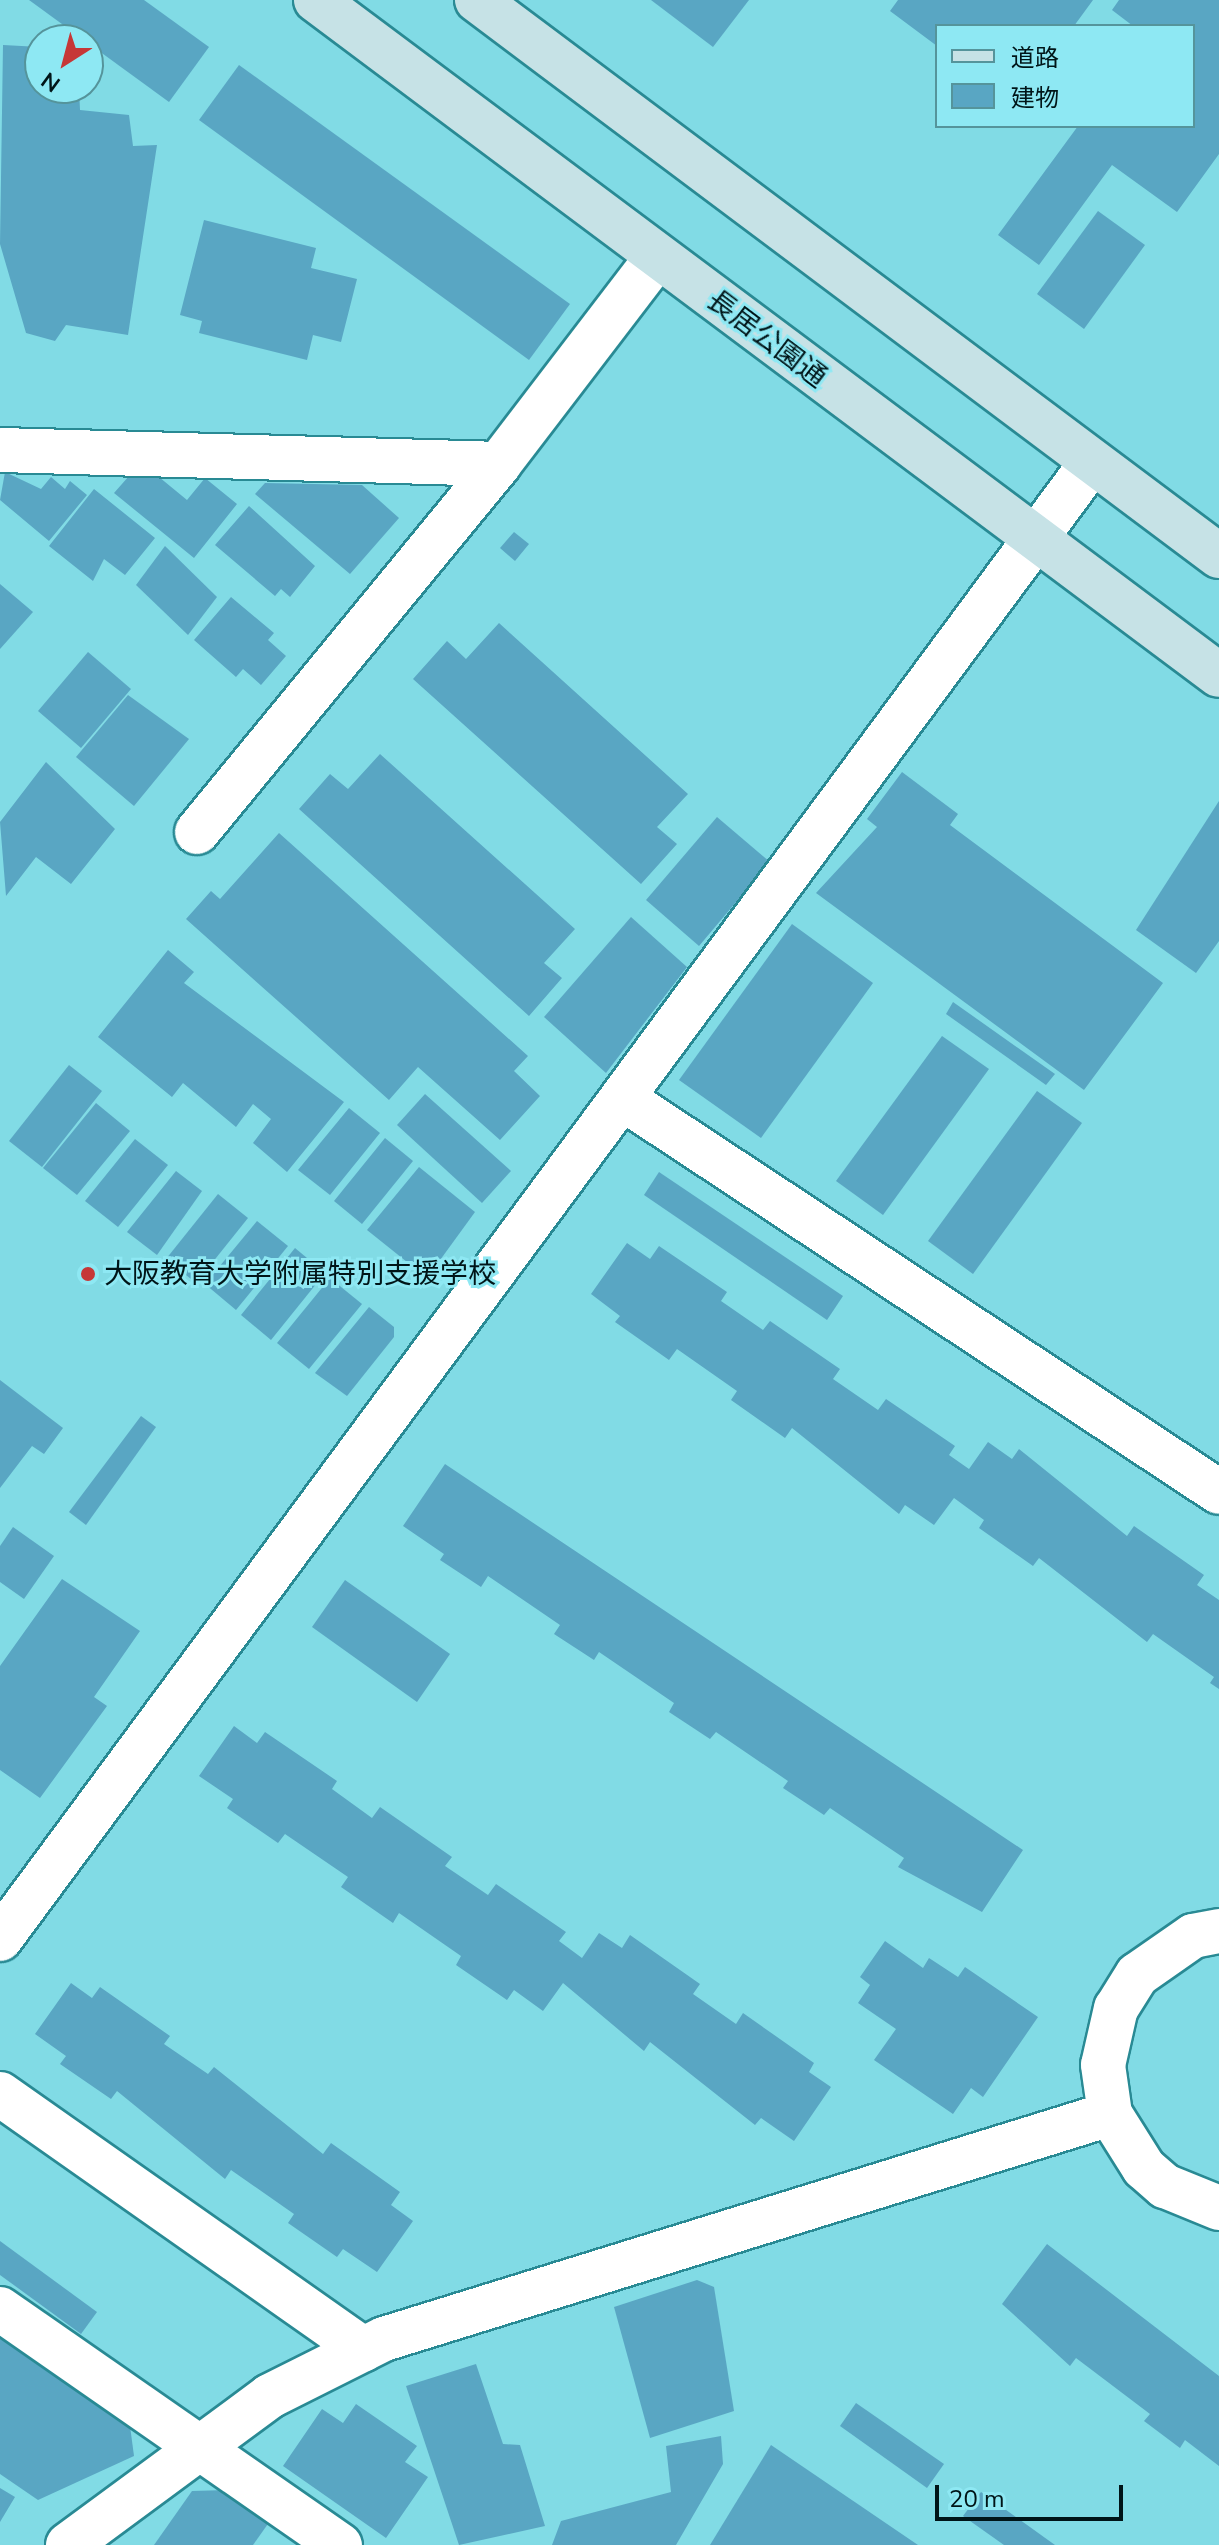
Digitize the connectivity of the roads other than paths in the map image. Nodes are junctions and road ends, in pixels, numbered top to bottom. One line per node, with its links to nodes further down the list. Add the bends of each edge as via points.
1 (316, 0): 3 (main road, 長居公園通)
2 (477, 0): 5 (main road)
3 (657, 257): 6 (street); 7 (main road, 長居公園通)
4 (0, 450): 6 (street)
5 (1092, 462): 7 (street); 8 (main road)
6 (499, 464): 10 (street)
7 (1035, 538): 9 (main road, 長居公園通); 11 (street)
8 (1219, 556)
9 (1219, 675)
10 (197, 832)
11 (622, 1098): 12 (street); 14 (street)
12 (1219, 1492)
13 (1219, 1931): 16 (street, via 1193,1936 1137,1975 1116,2008 1103,2065)
14 (0, 1939)
15 (0, 2094): 19 (street)
16 (1110, 2114): 17 (street, via 1144,2168 1165,2186); 19 (street)
17 (1219, 2208)
18 (0, 2309): 20 (street)
19 (363, 2349): 20 (street, via 270,2396)
20 (193, 2449): 21 (street); 22 (street)
21 (68, 2545)
22 (340, 2545)

